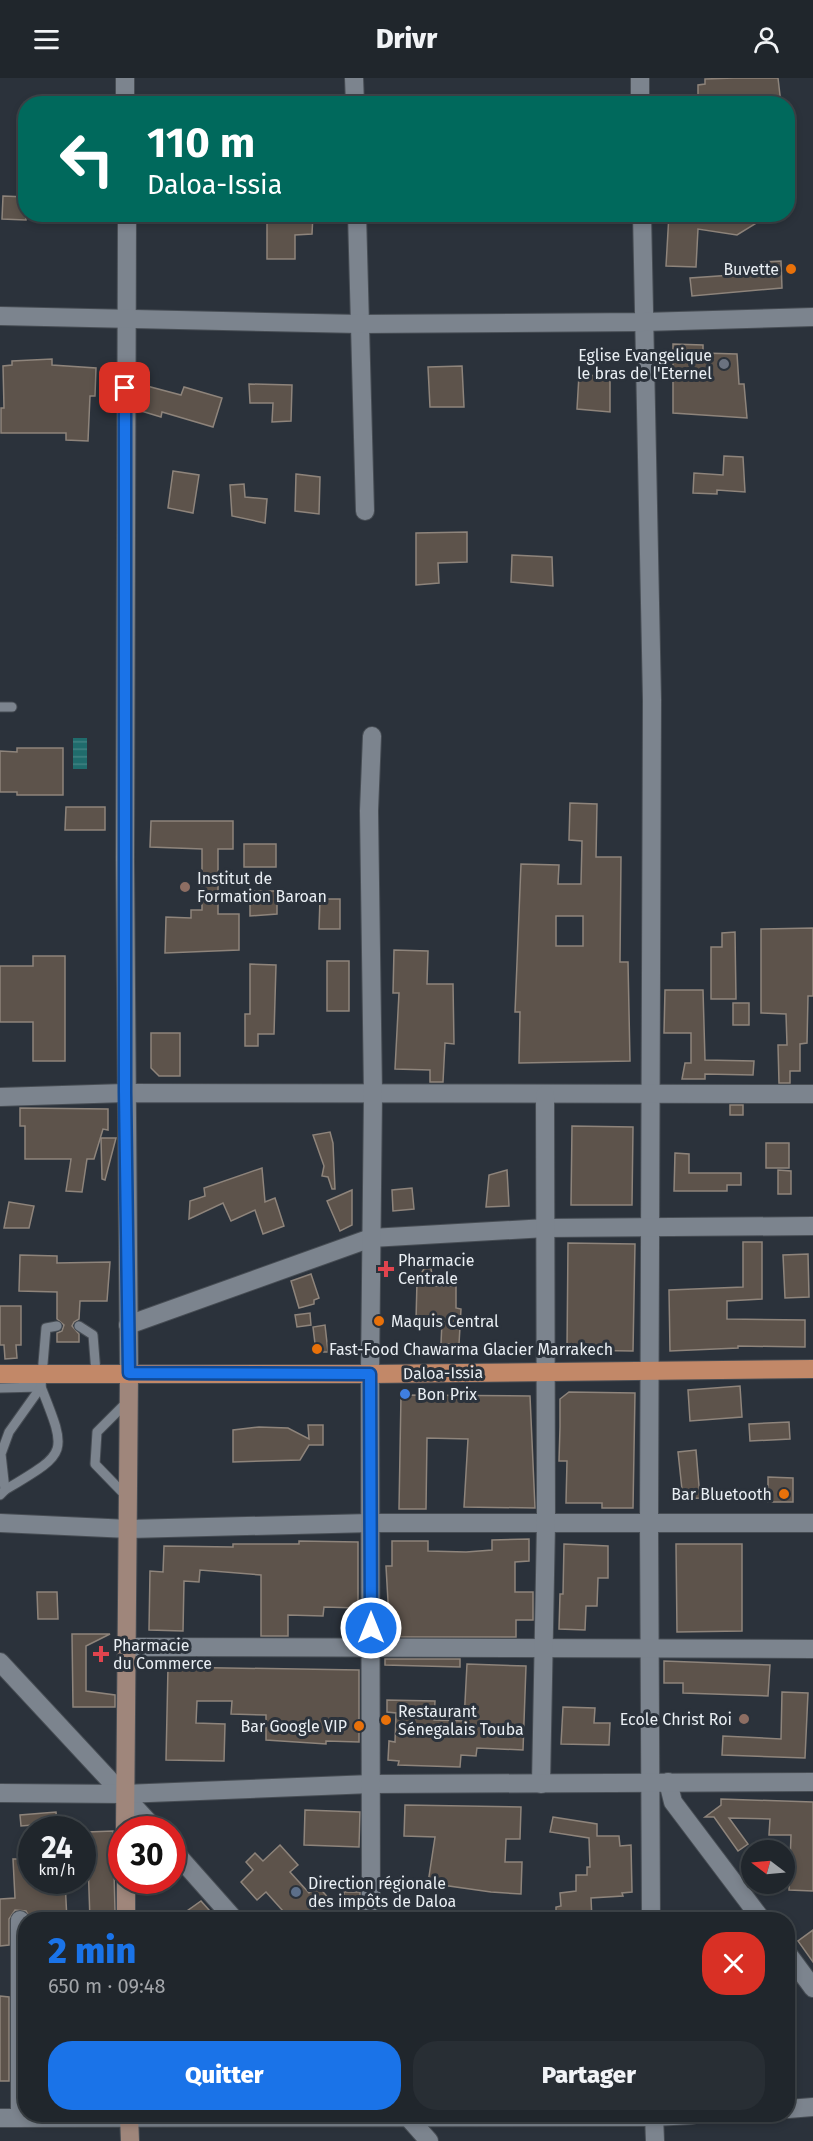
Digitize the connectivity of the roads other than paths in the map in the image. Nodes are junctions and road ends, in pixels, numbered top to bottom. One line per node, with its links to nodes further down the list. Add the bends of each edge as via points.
1 (125, 78): 4 (street)
2 (354, 78): 5 (street)
3 (640, 78): 6 (street)
4 (125, 96)
5 (355, 96)
6 (640, 96)
7 (127, 222): 11 (street)
8 (357, 222): 14 (street)
9 (642, 222): 13 (street)
10 (0, 316): 11 (street)
11 (125, 317): 14 (street); 19 (street)
12 (813, 317): 13 (street)
13 (644, 322): 14 (street); 23 (street, via 652,700)
14 (359, 324): 15 (street)
15 (365, 511)
16 (0, 707): 17 (lane)
17 (12, 707)
18 (372, 736): 20 (street, via 369,811)
19 (125, 1092): 20 (street); 24 (street); 29 (street)
20 (373, 1094): 22 (street); 28 (street)
21 (813, 1094): 23 (street)
22 (545, 1095): 23 (street); 27 (street)
23 (650, 1095): 25 (street)
24 (0, 1097)
25 (649, 1226): 26 (street); 27 (street); 33 (street)
26 (813, 1226)
27 (546, 1228): 28 (street); 34 (street)
28 (371, 1238): 29 (street); 38 (street)
29 (128, 1325): 36 (street)
30 (57, 1326): 39 (lane, via 46,1328)
31 (79, 1326): 35 (lane, via 93,1335)
32 (813, 1369): 33 (main road, Daloa-Issia)
33 (649, 1371): 34 (main road, Daloa-Issia); 48 (street)
34 (545, 1372): 38 (main road, Daloa-Issia); 45 (street)
35 (96, 1373): 36 (main road, Daloa-Issia); 39 (main road, Daloa-Issia)
36 (129, 1373): 38 (main road, Daloa-Issia); 41 (street)
37 (0, 1374): 39 (main road, Daloa-Issia)
38 (370, 1374): 44 (street)
39 (42, 1380): 40 (lane); 42 (lane, via 9,1432 1,1454); 42 (lane, via 59,1436 57,1453 43,1467)
40 (0, 1388)
41 (129, 1400): 43 (street); 43 (lane, via 97,1432 95,1464)
42 (2, 1492)
43 (129, 1499): 49 (street)
44 (371, 1523): 45 (street); 49 (street); 53 (street)
45 (546, 1523): 48 (street); 51 (street)
46 (813, 1523): 48 (street)
47 (0, 1524): 49 (street)
48 (649, 1524): 52 (street)
49 (129, 1529): 50 (street)
50 (128, 1647): 53 (street); 62 (street)
51 (544, 1647): 52 (street); 53 (street); 59 (street)
52 (649, 1647): 54 (street); 58 (street)
53 (371, 1649): 60 (street)
54 (813, 1649)
55 (0, 1662): 62 (street)
56 (668, 1782): 57 (street); 58 (street); 71 (street, via 673,1802)
57 (813, 1782)
58 (650, 1783): 59 (street); 70 (street)
59 (541, 1784): 60 (street)
60 (371, 1785): 62 (street); 69 (street)
61 (0, 1793): 62 (street)
62 (124, 1794): 63 (street); 64 (street)
63 (125, 1816)
64 (144, 1816)
65 (186, 1865): 68 (street)
66 (126, 1894): 67 (street)
67 (126, 1912)
68 (228, 1912)
69 (371, 1912)
70 (651, 1912)
71 (756, 1912)
72 (795, 1964): 73 (street)
73 (813, 1988)
74 (813, 2107): 75 (street)
75 (795, 2108)
76 (0, 2118): 77 (street)
77 (18, 2118)
78 (129, 2122): 81 (street)
79 (412, 2122): 82 (street)
80 (654, 2122): 83 (street)
81 (130, 2141)
82 (429, 2141)
83 (655, 2141)

